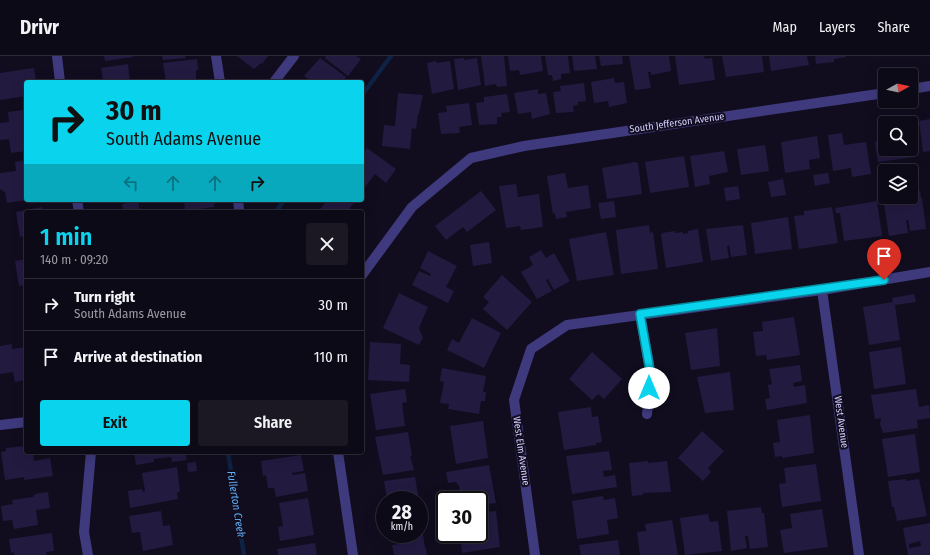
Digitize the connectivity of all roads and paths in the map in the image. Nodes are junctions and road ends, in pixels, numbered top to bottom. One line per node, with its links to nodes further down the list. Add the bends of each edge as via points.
1 (56, 56): 4 (street)
2 (216, 56): 5 (street)
3 (294, 56): 6 (street)
4 (60, 80)
5 (220, 80)
6 (276, 80)
7 (930, 86): 8 (street)
8 (918, 88)
9 (878, 94): 10 (street, South Jefferson Avenue, via 524,146 471,158 412,207)
10 (364, 272)
11 (930, 272): 12 (street)
12 (822, 290): 13 (street); 22 (street, West Avenue)
13 (640, 314): 14 (street, via 651,376); 21 (street, West Elm Avenue, via 567,325 531,348 514,400)
14 (647, 414)
15 (24, 422): 16 (street)
16 (0, 426)
17 (91, 454): 19 (street, via 84,532)
18 (338, 454): 20 (street)
19 (88, 555)
20 (353, 555)
21 (535, 555)
22 (860, 555)

